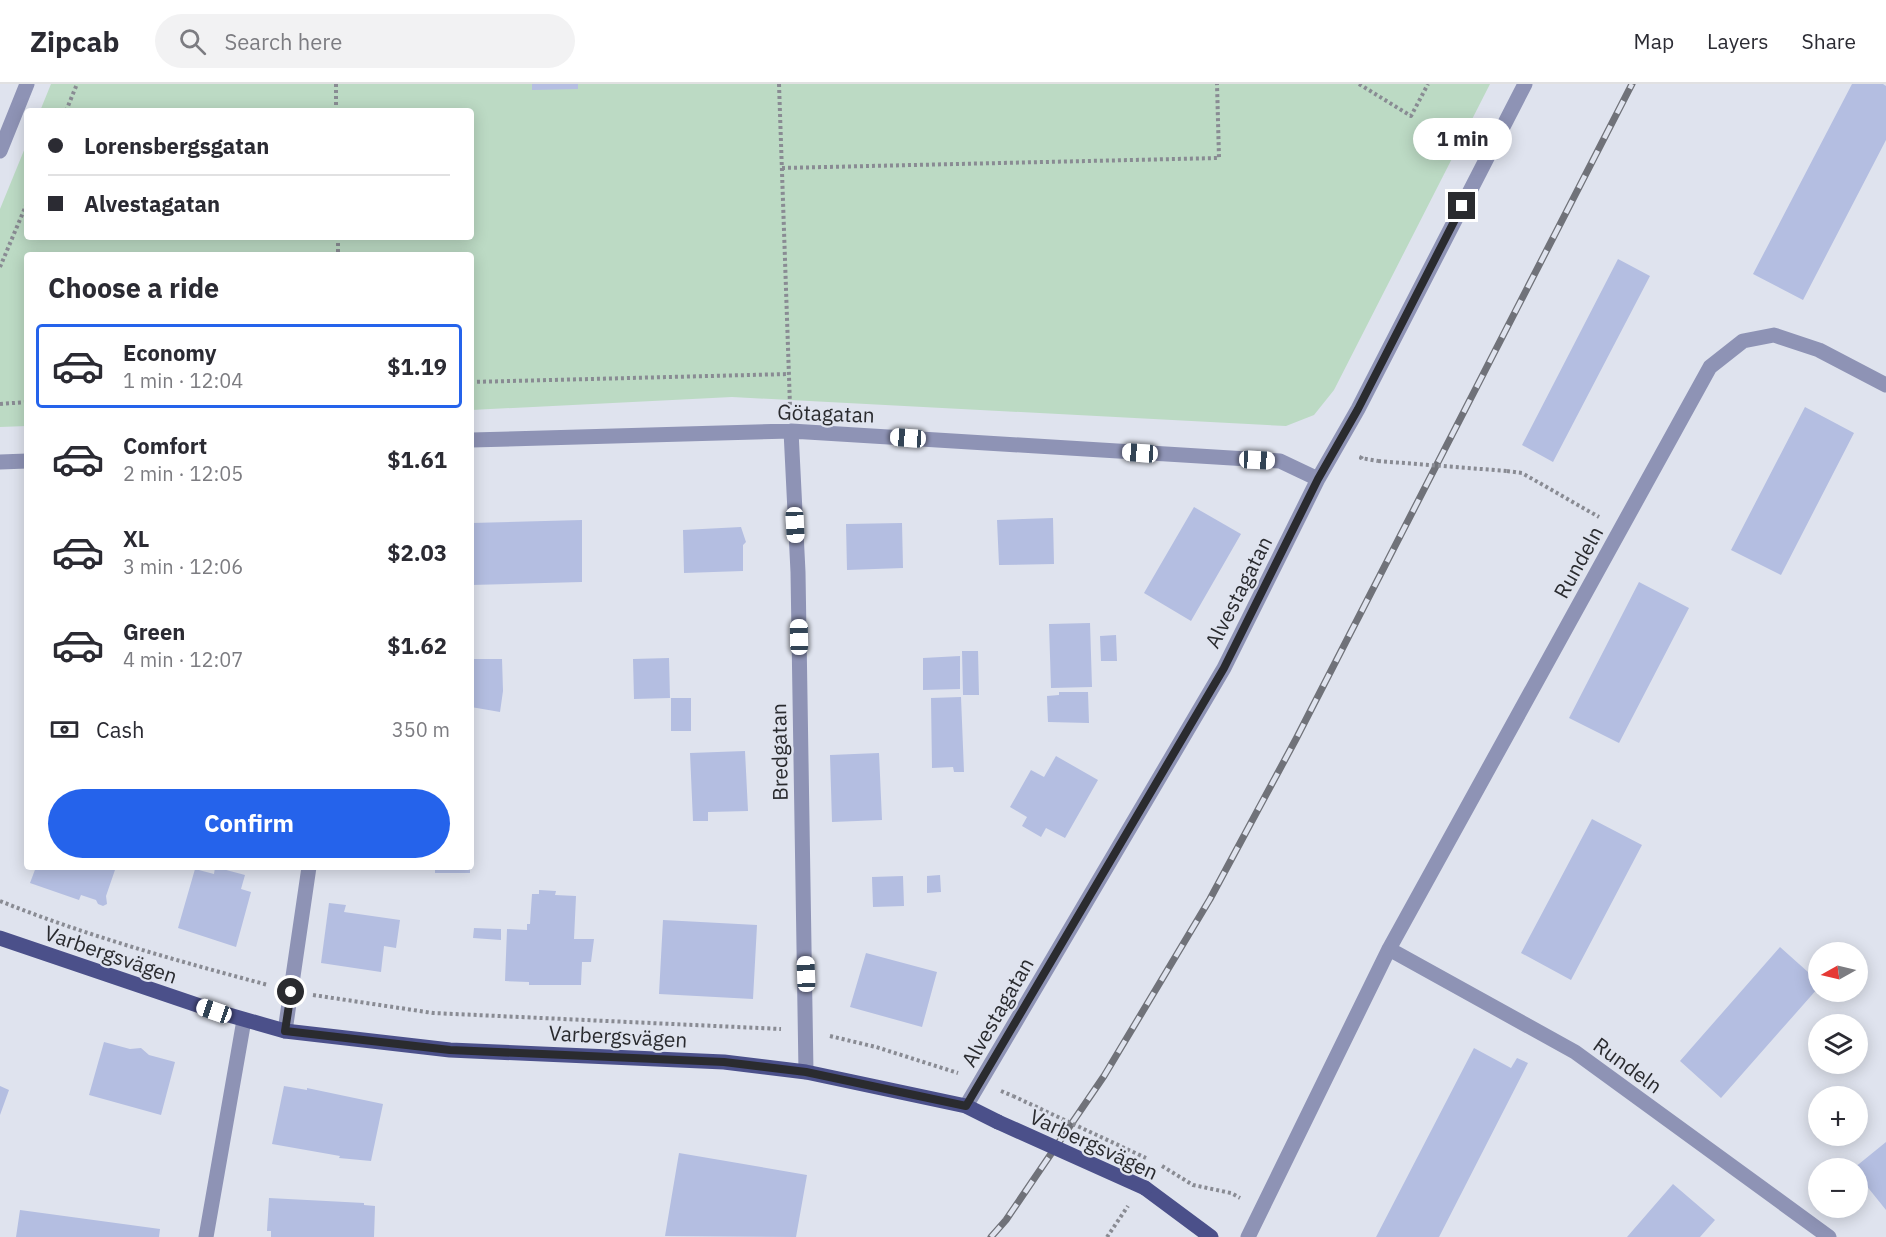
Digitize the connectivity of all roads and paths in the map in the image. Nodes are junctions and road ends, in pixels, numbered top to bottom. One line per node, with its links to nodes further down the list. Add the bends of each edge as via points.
1 (27, 84): 11 (street)
2 (78, 84): 9 (path)
3 (336, 84): 10 (path)
4 (779, 84): 12 (path)
5 (1216, 84): 12 (path, via 1219,158)
6 (1359, 84): 7 (path, via 1411,116)
7 (1428, 84)
8 (1525, 84): 25 (street, Alvestagatan)
9 (67, 108)
10 (336, 108)
11 (0, 151)
12 (782, 168): 15 (path)
13 (24, 216): 14 (path)
14 (0, 267)
15 (789, 374): 16 (path); 20 (path)
16 (474, 381)
17 (1886, 384): 26 (street, Rundeln, via 1819,350 1774,335 1743,341 1710,367)
18 (24, 402): 19 (path)
19 (0, 404)
20 (791, 431): 21 (street, Götagatan); 25 (street, Götagatan, via 1280,461); 34 (street, Bredgatan, via 798,572)
21 (474, 440)
22 (1377, 460): 26 (path, bridge, via 1522,473)
23 (24, 461): 24 (street)
24 (0, 462)
25 (1318, 479): 36 (street, Alvestagatan, via 1224,668)
26 (1620, 529): 30 (street, Rundeln)
27 (309, 870): 31 (street)
28 (0, 901): 31 (path, via 187,964)
29 (0, 938): 32 (main road, Varbergsvägen)
30 (1389, 949): 38 (street, Rundeln); 42 (street, Rundeln, via 1575,1052)
31 (291, 992): 33 (street); 34 (path, via 433,1013)
32 (244, 1020): 33 (main road, Varbergsvägen); 39 (street)
33 (285, 1031): 35 (main road, Varbergsvägen, via 450,1050 724,1062)
34 (806, 1031): 35 (street, Bredgatan); 36 (path, via 876,1047)
35 (806, 1072): 37 (main road, Varbergsvägen)
36 (980, 1082): 37 (street, Alvestagatan); 38 (path, bridge, via 1156,1162 1193,1185 1231,1193)
37 (966, 1106): 40 (main road, Varbergsvägen, bridge, via 1145,1188)
38 (1260, 1210): 41 (street, Rundeln)
39 (206, 1237)
40 (1211, 1237)
41 (1248, 1237)
42 (1829, 1237)

